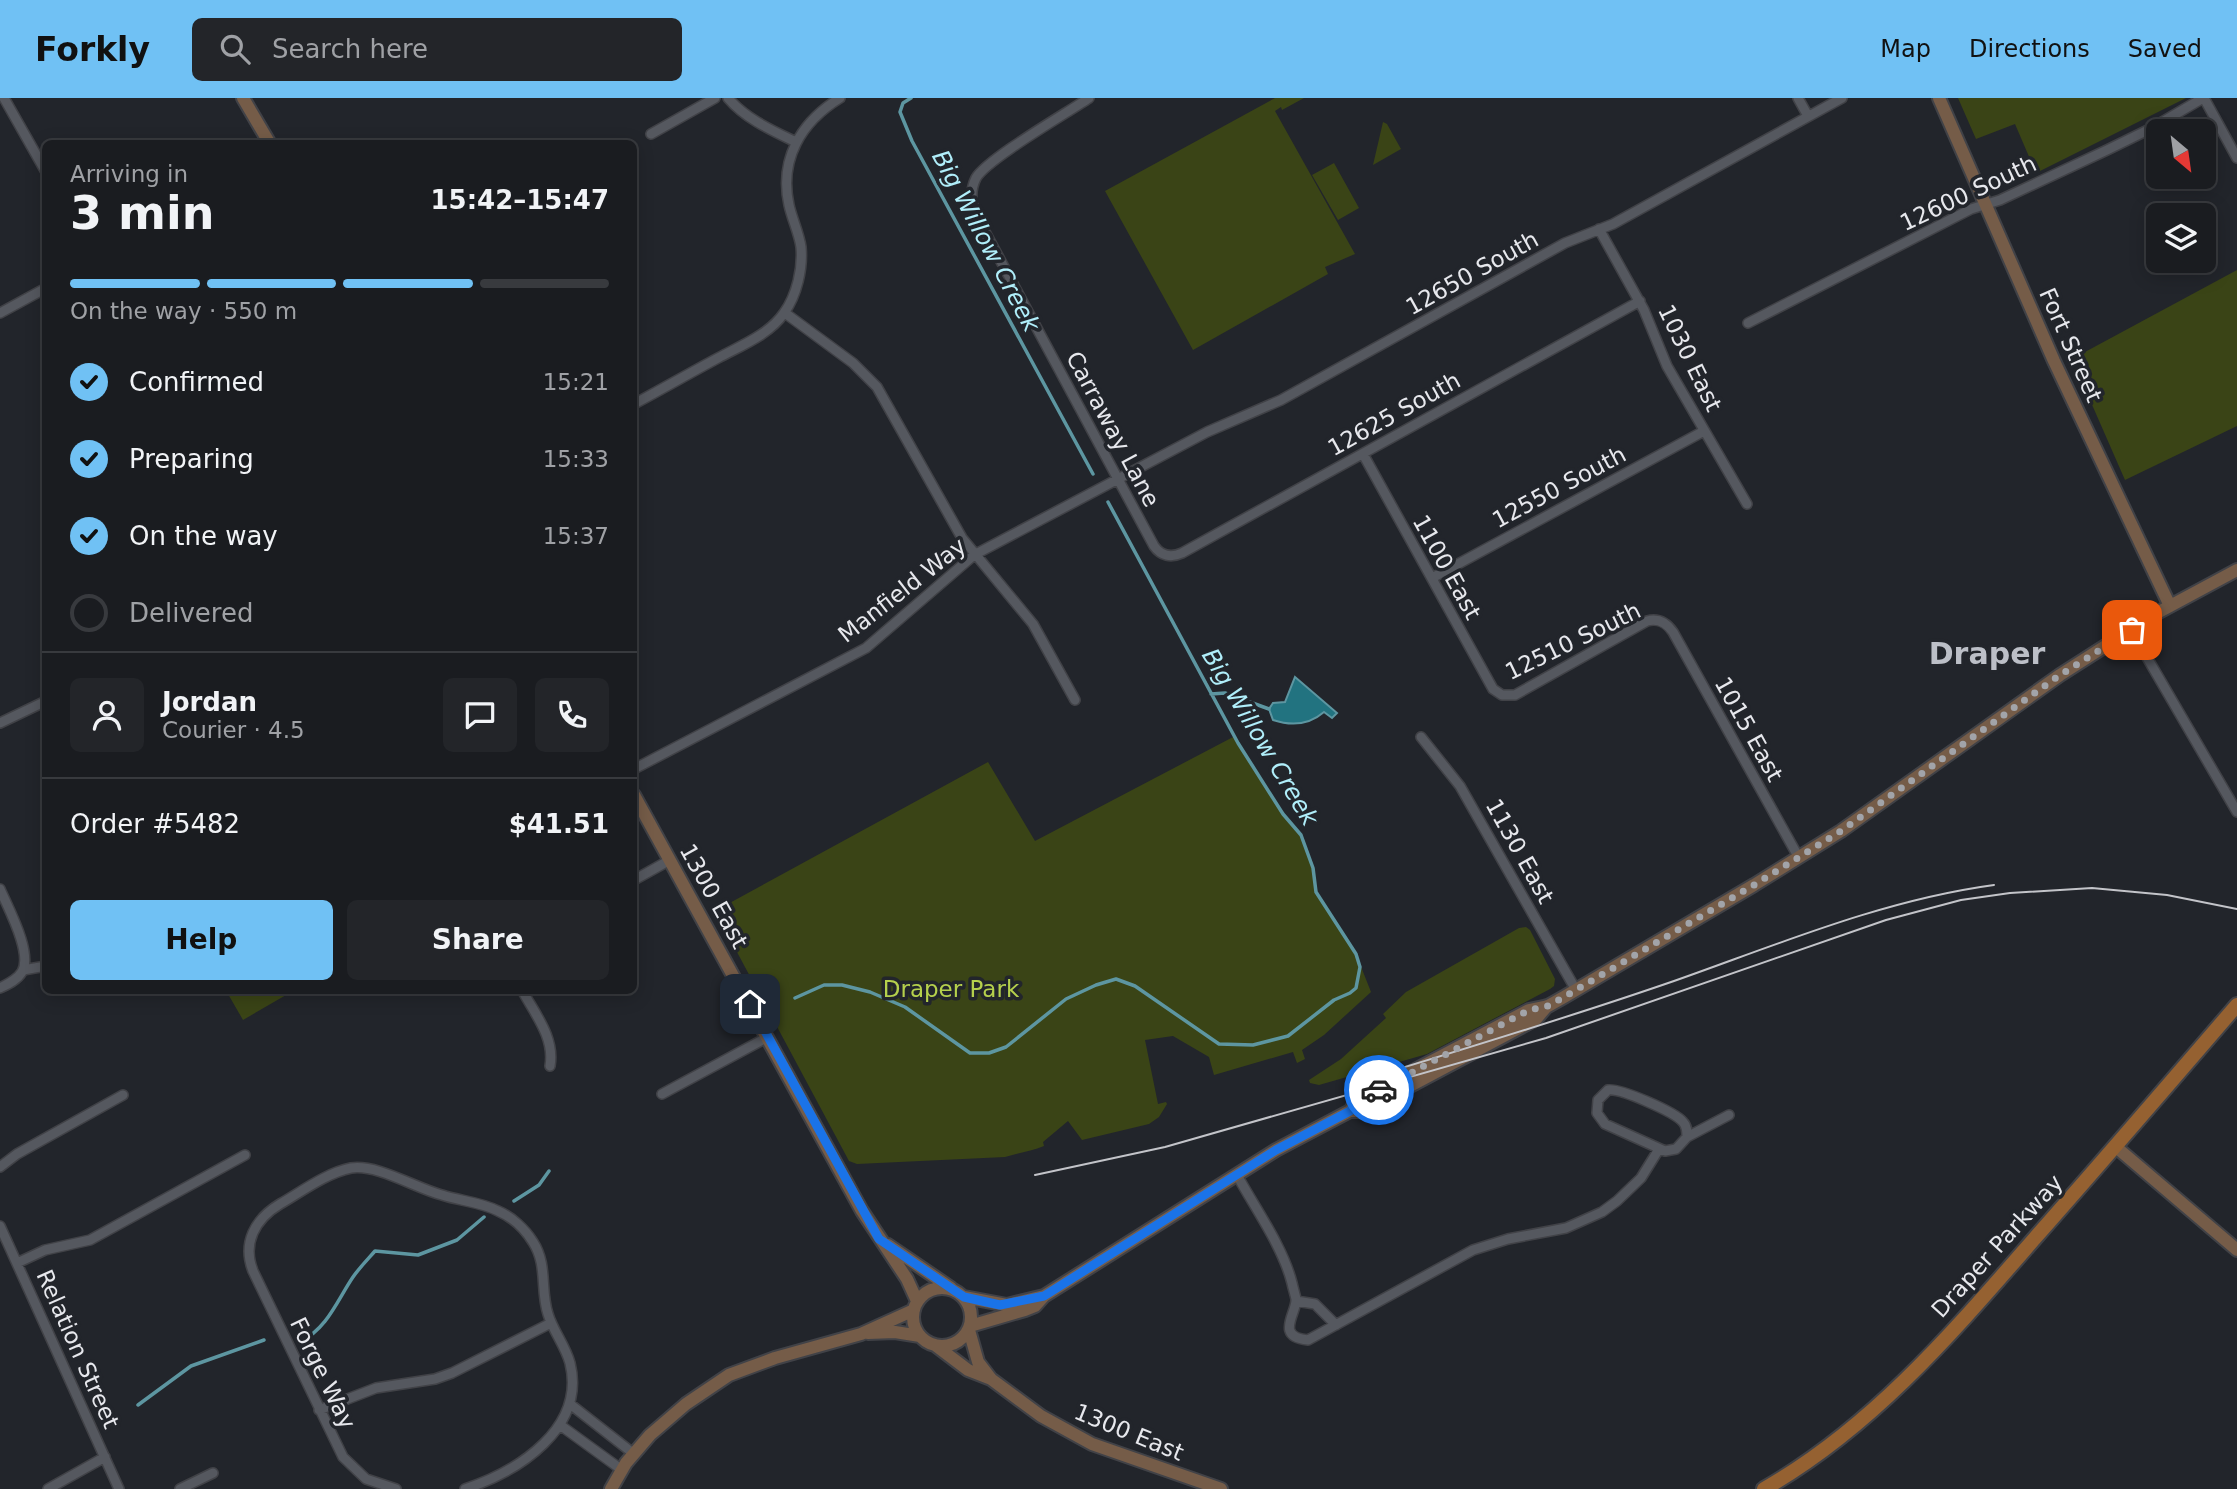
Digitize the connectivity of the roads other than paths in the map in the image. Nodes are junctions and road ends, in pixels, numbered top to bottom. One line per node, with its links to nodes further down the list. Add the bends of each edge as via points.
1 (4, 98): 16 (street)
2 (243, 98): 13 (street)
3 (715, 98): 12 (street)
4 (728, 98): 14 (street, via 757,122)
5 (840, 98): 14 (street, via 816,116)
6 (1089, 98): 27 (street, Carraway Lane, via 987,165 977,176 971,196 976,215)
7 (1798, 98): 11 (street)
8 (1842, 98): 11 (street, 12650 South)
9 (1939, 98): 17 (street, Fort Street)
10 (2203, 98): 15 (street); 17 (street, 12600 South, via 2152,128)
11 (1808, 116): 18 (street, 12650 South)
12 (651, 134)
13 (268, 140)
14 (796, 142): 22 (street, via 786,184 801,261)
15 (2237, 159)
16 (42, 165)
17 (1986, 204): 23 (street, 12600 South); 33 (street, Fort Street, via 2059,372)
18 (1599, 229): 20 (street, 1030 East); 27 (street, 12650 South, via 1565,243 1267,407)
19 (42, 290): 21 (street)
20 (1640, 301): 25 (street, 1030 East, via 1667,366); 26 (street, 12625 South)
21 (0, 313)
22 (785, 313): 24 (street, via 760,335); 29 (street, via 853,363 877,387)
23 (1748, 323)
24 (637, 402)
25 (1704, 430): 28 (street, 1030 East); 32 (street, 12550 South)
26 (1363, 454): 30 (street, 12625 South, via 1182,553); 32 (street, 1100 East)
27 (1118, 478): 29 (street, Manfield Way); 30 (street, Carraway Lane, via 1154,546)
28 (1747, 504)
29 (974, 555): 37 (street, via 1033,624); 41 (street, Manfield Way, via 866,648)
30 (1165, 555)
31 (2237, 570): 33 (street)
32 (1432, 578): 36 (street, 1100 East, via 1490,685)
33 (2170, 606): 35 (street)
34 (1661, 621): 36 (street, 12510 South, via 1647,621 1519,693); 44 (street, 1015 East, via 1673,632)
35 (2132, 630): 43 (street); 44 (street, via 2060,675)
36 (1503, 695)
37 (1074, 700)
38 (42, 703): 39 (street)
39 (0, 723)
40 (1421, 737): 51 (street, 1130 East, via 1460,786)
41 (637, 767)
42 (637, 799): 45 (street, 1300 East)
43 (2237, 812)
44 (1799, 858): 51 (street)
45 (670, 859): 46 (street); 54 (street, 1300 East)
46 (637, 878)
47 (0, 889): 49 (street, via 24,951)
48 (42, 967): 49 (street)
49 (23, 970): 50 (street)
50 (0, 988)
51 (1576, 990): 64 (street, via 1358,1100 1350,1111)
52 (524, 994): 55 (street, via 548,1037)
53 (2237, 1005): 60 (main road, Draper Parkway)
54 (768, 1037): 57 (street); 66 (street, 1300 East)
55 (550, 1066)
56 (123, 1094): 63 (street)
57 (662, 1094)
58 (1729, 1115): 59 (street)
59 (1687, 1138): 61 (street, via 1676,1149); 61 (street, via 1686,1127 1677,1117 1622,1090 1602,1093 1596,1107 1600,1119)
60 (2116, 1147): 67 (street); 95 (main road, Draper Parkway, via 1905,1382 1832,1444)
61 (1659, 1149): 75 (street, via 1629,1190 1593,1216 1566,1228 1508,1238 1474,1250)
62 (245, 1155): 68 (street, via 90,1240 45,1250)
63 (0, 1167)
64 (1237, 1175): 70 (street); 72 (street, via 1287,1267)
65 (0, 1226): 68 (street, Relation Street)
66 (879, 1239): 69 (street, 1300 East); 73 (street, 1300 East, via 907,1279)
67 (2237, 1250)
68 (18, 1264): 85 (street, Relation Street)
69 (951, 1288): 71 (street); 73 (street, via 926,1292)
70 (1044, 1296): 71 (street, via 1000,1305); 76 (street, via 1035,1306)
71 (964, 1297): 76 (street, via 972,1316)
72 (1296, 1301): 75 (street, via 1315,1304); 75 (street, via 1289,1320 1296,1337 1308,1340)
73 (915, 1305): 77 (street); 78 (street, via 913,1320)
74 (551, 1322): 81 (street, via 570,1365); 82 (street, via 452,1373 376,1388); 82 (street, Forge Way, via 538,1250 516,1223 491,1208 376,1170 338,1172 274,1208 257,1224 249,1246 253,1271)
75 (1336, 1325)
76 (969, 1328): 79 (street, via 960,1340); 80 (street, 1300 East, via 978,1362)
77 (861, 1334): 78 (street); 84 (street, via 730,1375 686,1404)
78 (920, 1336): 79 (street)
79 (935, 1345): 80 (street, 1300 East, via 968,1370)
80 (991, 1379): 94 (street, 1300 East, via 1041,1416 1093,1444)
81 (570, 1404): 83 (street); 84 (street)
82 (320, 1410): 91 (street, Forge Way, via 348,1463 374,1483)
83 (560, 1425): 86 (street); 92 (street, via 523,1459)
84 (634, 1454): 86 (street)
85 (105, 1457): 88 (street); 89 (street, Relation Street)
86 (622, 1470): 93 (street)
87 (213, 1473): 90 (street)
88 (48, 1489)
89 (120, 1489)
90 (180, 1489)
91 (396, 1489)
92 (465, 1489)
93 (611, 1489)
94 (1221, 1489)
95 (1764, 1489)

